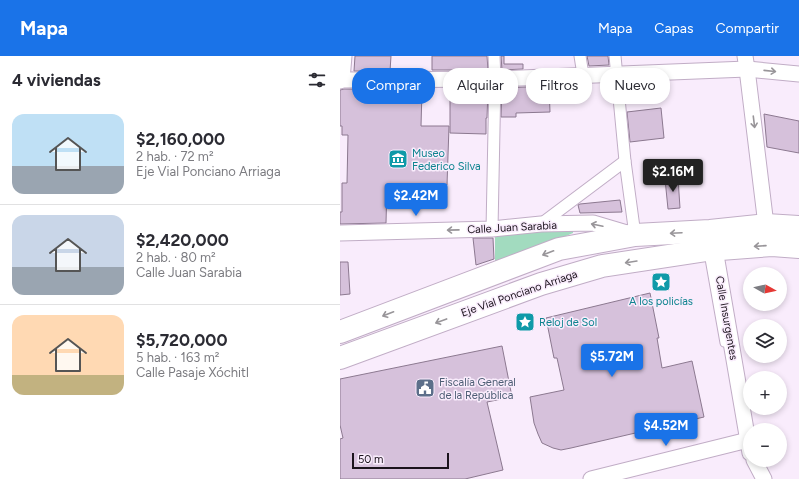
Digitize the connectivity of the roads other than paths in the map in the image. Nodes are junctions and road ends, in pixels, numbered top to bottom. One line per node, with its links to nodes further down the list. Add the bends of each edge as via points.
1 (344, 56): 12 (street)
2 (494, 56): 6 (street)
3 (580, 56): 7 (street)
4 (615, 56): 8 (street)
5 (746, 62): 9 (street); 10 (street, one-way to 10); 17 (street, one-way to 17)
6 (495, 68)
7 (582, 68)
8 (616, 68)
9 (670, 69)
10 (799, 74)
11 (443, 79): 12 (street)
12 (341, 80)
13 (494, 104): 19 (street)
14 (620, 104): 15 (street)
15 (625, 161): 16 (street); 21 (street)
16 (542, 224): 19 (street, Calle Juan Sarabia); 21 (street, Calle Juan Sarabia, one-way to 16, via 593,223)
17 (766, 225): 18 (main road, Eje Vial Ponciano Arriaga); 22 (main road, Eje Vial Ponciano Arriaga)
18 (799, 227)
19 (492, 229): 20 (street, Calle Juan Sarabia, one-way to 20)
20 (340, 233)
21 (634, 235): 22 (main road, Eje Vial Ponciano Arriaga, one-way to 21); 24 (main road, Eje Vial Ponciano Arriaga, one-way to 24, via 559,249)
22 (711, 243): 23 (main road, Eje Vial Ponciano Arriaga, one-way to 22); 25 (lane); 26 (main road, Eje Vial Ponciano Arriaga, one-way to 26, via 602,266 541,284); 28 (street, Calle Insurgentes)
23 (799, 247)
24 (340, 332)
25 (725, 350)
26 (340, 358)
27 (728, 365): 29 (lane)
28 (744, 423)
29 (743, 426)
30 (743, 448): 33 (street)
31 (752, 467): 35 (street)
32 (758, 467): 36 (street)
33 (613, 476): 34 (street)
34 (591, 479)
35 (755, 479)
36 (764, 479)

